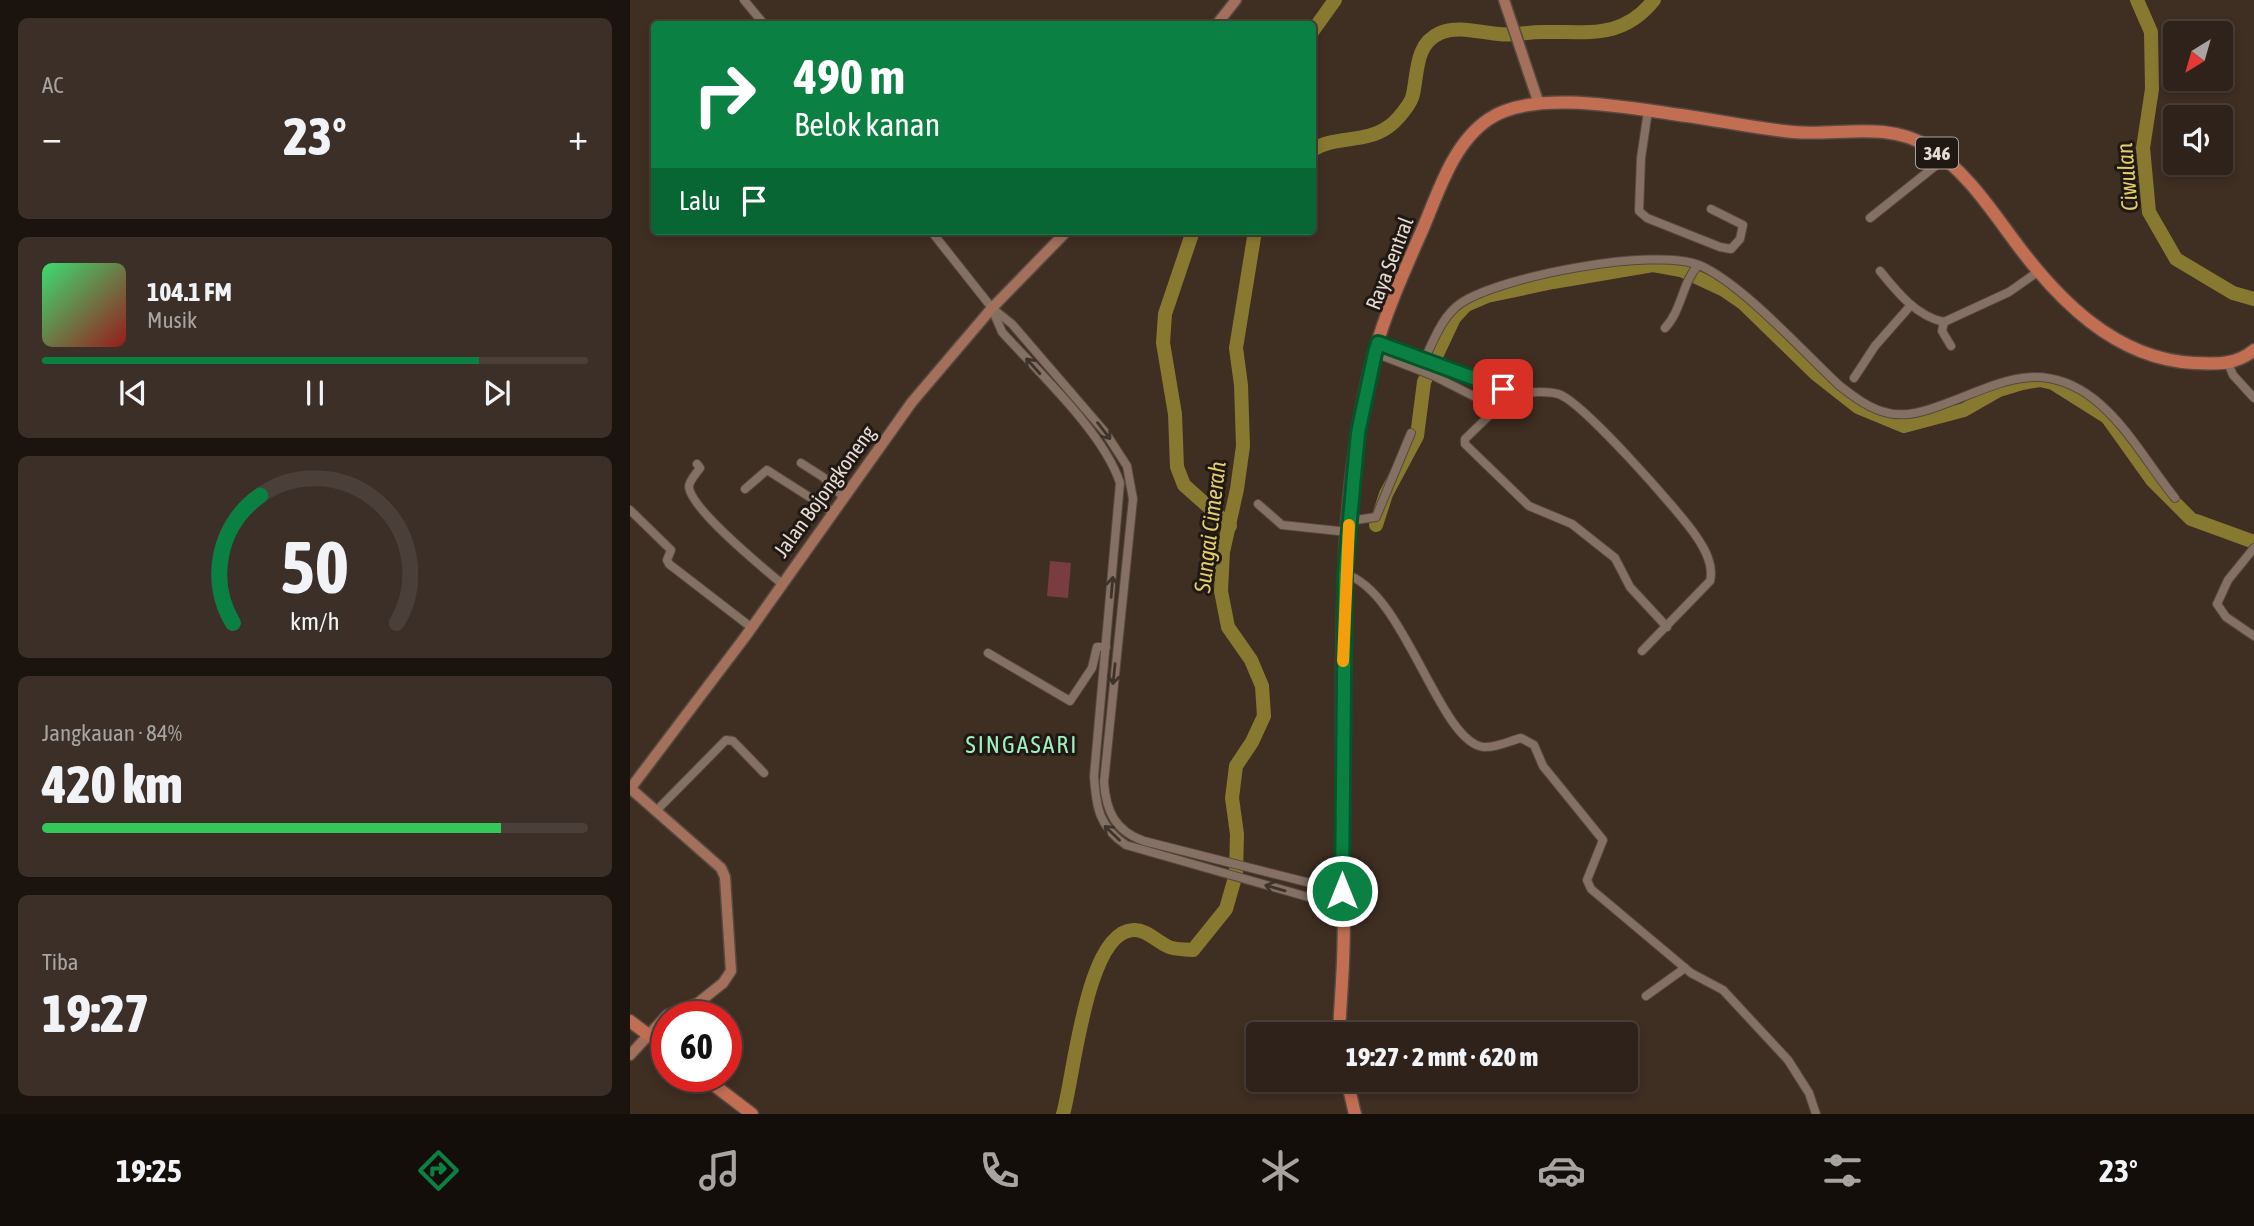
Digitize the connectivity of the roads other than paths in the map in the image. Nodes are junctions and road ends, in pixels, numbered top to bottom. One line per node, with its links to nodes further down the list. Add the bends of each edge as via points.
1 (744, 0): 4 (street)
2 (1236, 0): 5 (main road)
3 (1504, 0): 6 (main road)
4 (762, 21)
5 (1219, 21)
6 (1538, 101): 7 (main road, 346); 21 (main road, Raya Sentral / 346, via 1488,119 1461,148 1428,216)
7 (1648, 111): 8 (main road, 346, via 1794,132 1886,132 1926,145); 9 (street, via 1639,211 1731,249 1740,239 1743,225)
8 (1944, 159): 10 (street); 14 (main road, 346, via 1977,191)
9 (1711, 209)
10 (1870, 218)
11 (934, 235): 17 (street)
12 (1063, 235): 17 (main road, Jalan Bojongkoneng)
13 (1880, 271): 16 (street)
14 (2039, 271): 18 (street, via 2009,292); 24 (main road, 346, via 2085,318 2129,347 2178,362)
15 (1693, 272): 19 (street, via 1677,312); 23 (street, via 1656,258 1499,284 1450,312); 38 (street, via 1724,280 1840,386 1882,412 1911,414 2015,379 2054,377 2094,399)
16 (1911, 305): 18 (street); 25 (street)
17 (992, 308): 27 (street); 28 (street, one-way to 17, via 1002,332); 37 (main road, Jalan Bojongkoneng, via 912,402)
18 (1944, 321): 20 (street, via 1942,331)
19 (1665, 328)
20 (1951, 346)
21 (1376, 348): 23 (street); 30 (street); 42 (main road, Raya Sentral / 346, via 1358,433)
22 (2254, 350): 24 (main road, 346)
23 (1430, 362): 26 (street)
24 (2228, 363): 31 (street)
25 (1854, 378)
26 (1481, 380): 29 (street); 30 (street)
27 (1064, 383): 28 (street); 47 (street, one-way to 47, via 1105,432 1129,475 1133,499)
28 (1055, 390): 46 (street, one-way to 28, via 1120,483 1114,466)
29 (1514, 393): 32 (street, via 1505,406); 48 (street, via 1558,394 1569,399 1696,536 1712,571 1710,581)
30 (1474, 394): 32 (street)
31 (2254, 398)
32 (1497, 408): 48 (street, via 1465,444 1529,506 1572,524 1615,558 1630,587)
33 (1411, 433): 42 (street, via 1376,517)
34 (801, 463): 37 (street)
35 (698, 464): 45 (street, via 701,468 691,481 691,491 722,533)
36 (745, 489): 41 (street, via 767,470)
37 (844, 498): 41 (main road, Jalan Bojongkoneng)
38 (2175, 498)
39 (1258, 504): 42 (street, via 1282,525)
40 (630, 510): 49 (street, via 671,550 669,564)
41 (833, 512): 45 (main road, Jalan Bojongkoneng)
42 (1349, 527): 44 (main road, Raya Sentral / 346)
43 (2252, 552): 50 (street, via 2228,580 2217,604 2226,617)
44 (1345, 574): 60 (main road, Raya Sentral / 346); 62 (street, via 1357,578 1392,617 1458,729 1485,748 1521,738 1534,746 1543,766 1603,840 1587,880 1590,887)
45 (781, 583): 49 (main road, Jalan Bojongkoneng)
46 (1110, 610): 47 (street); 51 (street)
47 (1122, 612): 54 (street, one-way to 54)
48 (1667, 627): 52 (street)
49 (752, 628): 56 (main road, Jalan Bojongkoneng)
50 (2254, 636)
51 (1106, 647): 53 (street, via 1097,648 1092,668 1070,701); 54 (street)
52 (1642, 651)
53 (988, 653)
54 (1103, 737): 58 (street, via 1106,803 1112,818 1132,837); 59 (street, one-way to 54, via 1126,845 1105,828 1096,803)
55 (764, 773): 57 (street, via 733,741 726,740)
56 (630, 789): 57 (main road)
57 (656, 811): 66 (main road, via 721,868 731,971 698,1003 673,1012)
58 (1231, 864): 59 (street); 60 (street)
59 (1229, 875): 61 (street, one-way to 59)
60 (1342, 891): 61 (main road, Raya Sentral / 346)
61 (1343, 907): 65 (main road, Raya Sentral / 346)
62 (1685, 968): 63 (street); 73 (street, via 1723,990 1782,1052 1803,1081)
63 (1646, 996)
64 (630, 1021): 66 (main road)
65 (1339, 1022)
66 (647, 1034): 67 (main road); 68 (main road)
67 (651, 1037)
68 (630, 1055)
69 (723, 1092): 71 (main road)
70 (1350, 1092): 72 (main road)
71 (752, 1114)
72 (1355, 1114)
73 (1815, 1114)

